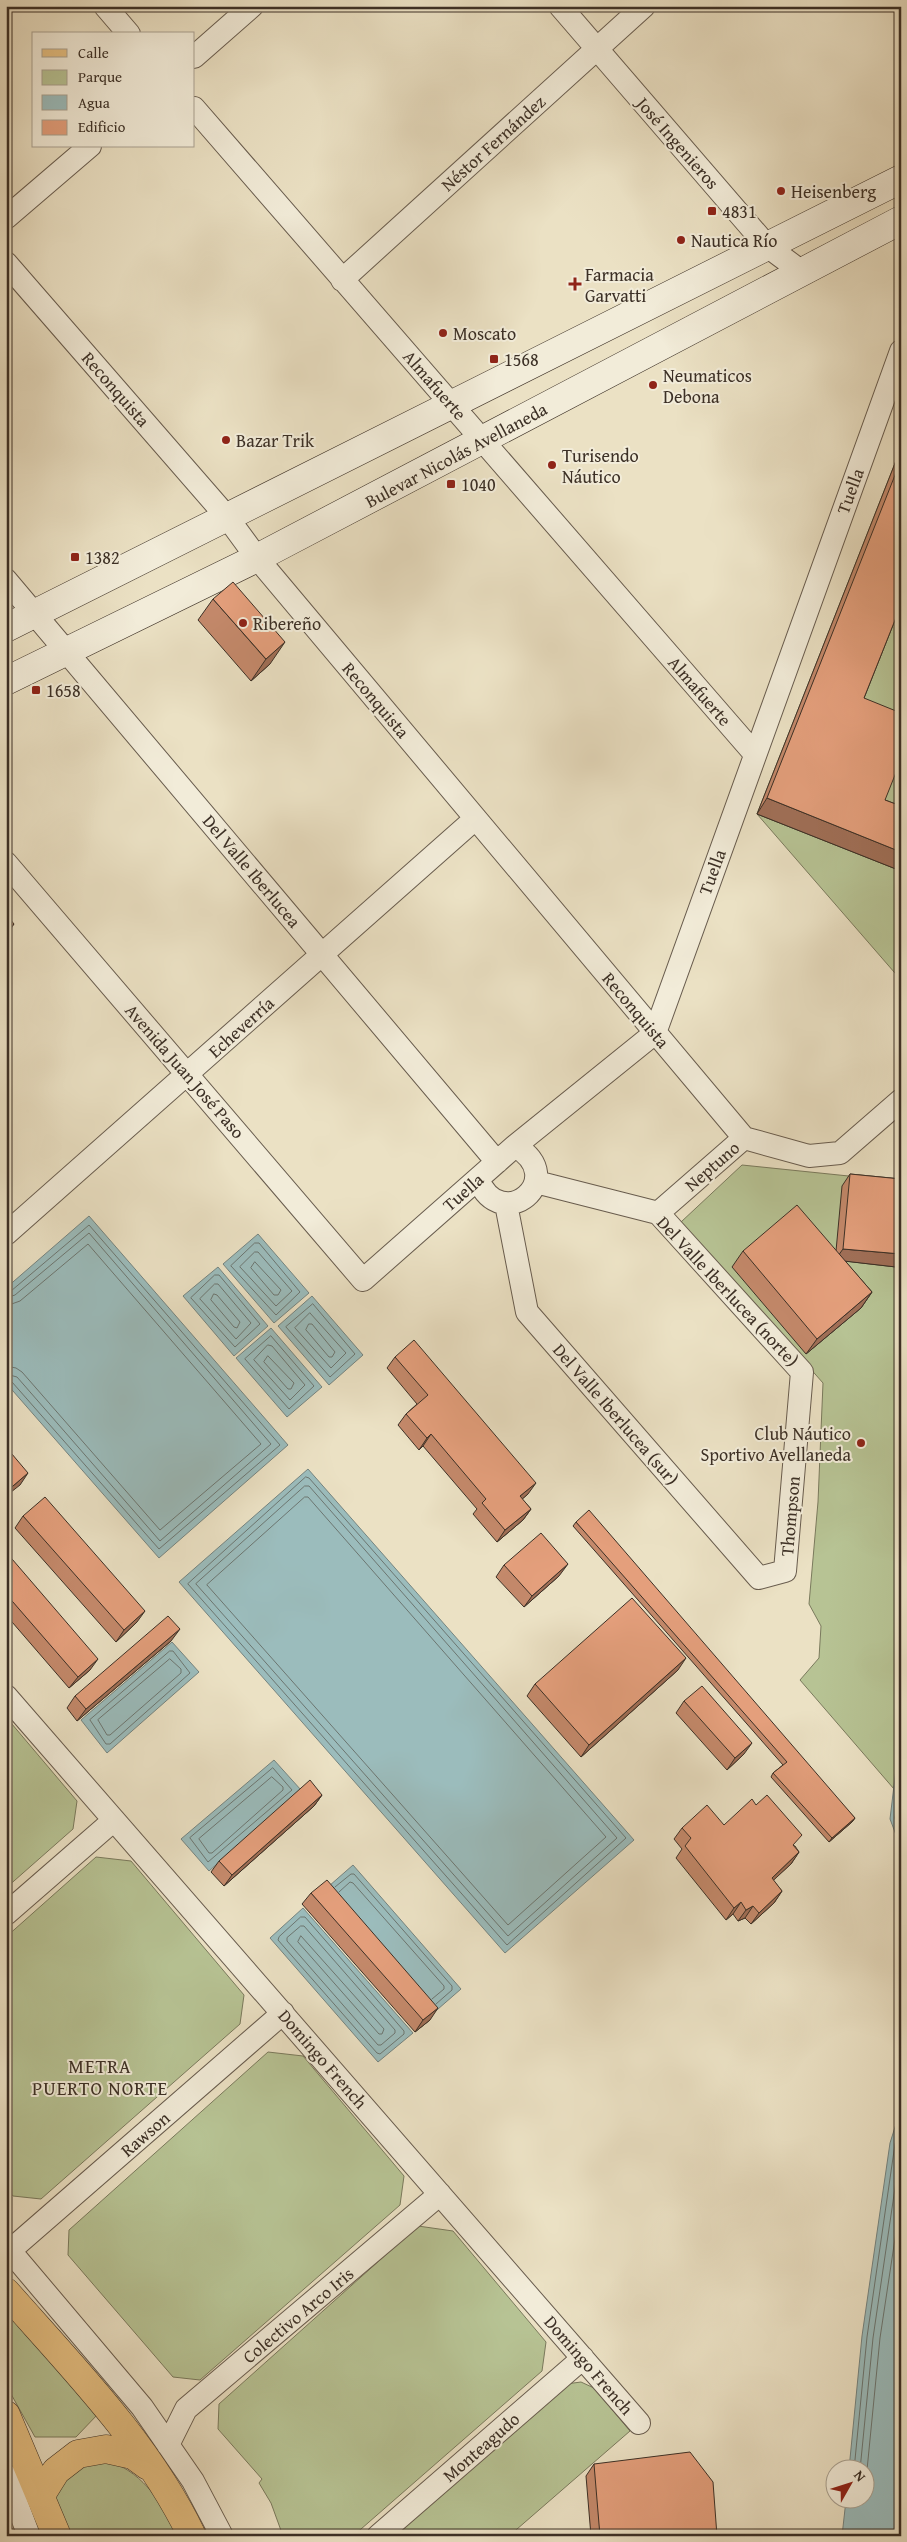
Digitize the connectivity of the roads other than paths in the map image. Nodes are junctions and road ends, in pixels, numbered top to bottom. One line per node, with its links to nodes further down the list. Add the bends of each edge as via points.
1 (106, 6): 5 (street)
2 (252, 6): 7 (street)
3 (560, 6): 6 (street, José Ingenieros)
4 (644, 6): 6 (street, Néstor Fernández)
5 (127, 32)
6 (597, 49): 13 (street, José Ingenieros); 16 (street, Néstor Fernández)
7 (195, 56)
8 (195, 109): 16 (street, Almafuerte)
9 (88, 148): 11 (street)
10 (901, 179): 13 (main road)
11 (6, 218)
12 (901, 220): 15 (main road, Bulevar Nicolás Avellaneda)
13 (767, 246): 15 (street, José Ingenieros); 18 (main road)
14 (6, 263): 20 (street, Reconquista)
15 (802, 272): 19 (main road, Bulevar Nicolás Avellaneda)
16 (342, 280): 18 (street, Almafuerte)
17 (901, 351): 27 (street, Tuella)
18 (451, 405): 19 (street, Almafuerte); 20 (main road)
19 (483, 441): 21 (main road, Bulevar Nicolás Avellaneda); 27 (street, Almafuerte)
20 (227, 517): 21 (street, Reconquista); 23 (main road)
21 (257, 558): 25 (main road, Bulevar Nicolás Avellaneda); 28 (street, Reconquista)
22 (6, 580): 23 (street, Del Valle Iberlucea)
23 (35, 613): 24 (main road); 25 (street, Del Valle Iberlucea)
24 (6, 628)
25 (68, 650): 26 (main road, Bulevar Nicolás Avellaneda); 30 (street, Del Valle Iberlucea)
26 (6, 681)
27 (754, 753): 31 (street, Tuella)
28 (475, 818): 30 (street, Echeverría); 31 (street, Reconquista)
29 (6, 863): 32 (street, Avenida Juan José Paso)
30 (323, 954): 32 (street, Echeverría); 36 (street, Del Valle Iberlucea)
31 (655, 1033): 34 (street, Reconquista); 35 (street, Tuella)
32 (188, 1074): 41 (street, Echeverría); 42 (street, Avenida Juan José Paso)
33 (901, 1100): 34 (street, Neptuno, via 840,1153 809,1156)
34 (744, 1138): 40 (street, Neptuno)
35 (515, 1146): 36 (street, Tuella); 38 (street, via 532,1160 536,1167)
36 (497, 1162): 37 (street, Tuella)
37 (478, 1179): 39 (street, via 483,1192); 42 (street, Tuella)
38 (536, 1182): 39 (street, via 524,1198); 40 (street, Del Valle Iberlucea (norte))
39 (506, 1204): 44 (street, Del Valle Iberlucea (sur), via 527,1312 759,1578)
40 (658, 1213): 43 (street, Del Valle Iberlucea (norte))
41 (6, 1234)
42 (363, 1280)
43 (802, 1372): 44 (street, Thompson)
44 (786, 1571)
45 (6, 1696): 46 (street, Domingo French)
46 (114, 1820): 47 (street); 48 (street, Domingo French)
47 (6, 1914)
48 (283, 2013): 49 (street, Domingo French); 50 (street, Rawson)
49 (440, 2194): 52 (street, Domingo French); 55 (street, Colectivo Arco Iris, via 186,2409)
50 (8, 2250): 55 (street, via 142,2407)
51 (6, 2292): 56 (main road, via 104,2404)
52 (583, 2358): 53 (street, Domingo French); 63 (street, Monteagudo)
53 (639, 2423)
54 (9, 2433): 58 (main road)
55 (168, 2445): 62 (street, via 193,2481)
56 (155, 2472): 58 (main road, via 133,2455 106,2449 78,2454 56,2471); 61 (main road)
57 (6, 2476): 59 (street)
58 (42, 2495): 60 (main road)
59 (29, 2536)
60 (57, 2536)
61 (192, 2536)
62 (222, 2536)
63 (378, 2536)

